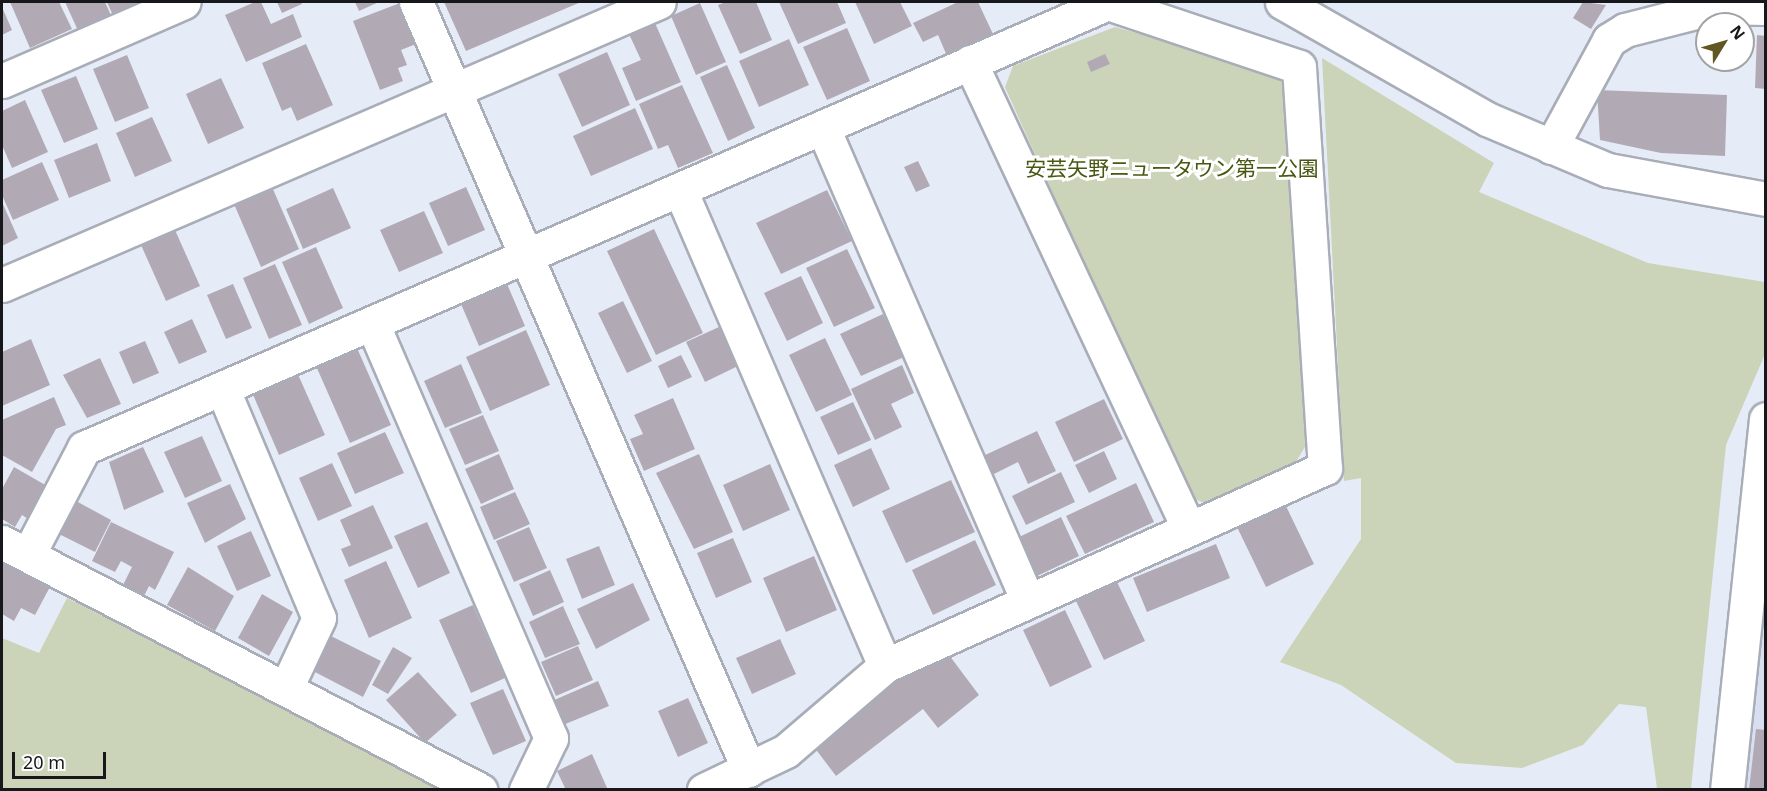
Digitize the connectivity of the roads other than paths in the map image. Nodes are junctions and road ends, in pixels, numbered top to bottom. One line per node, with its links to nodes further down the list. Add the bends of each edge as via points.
1 (184, 2): 7 (street)
2 (416, 2): 8 (street)
3 (660, 2): 8 (street)
4 (1282, 2): 10 (street, via 1487,118)
5 (1766, 8): 10 (street, via 1715,7 1625,30 1609,40)
6 (970, 62): 9 (street); 18 (street); 18 (street, via 1108,3 1299,67 1325,468)
7 (2, 81)
8 (456, 88): 13 (street); 14 (street)
9 (823, 128): 11 (street); 20 (street)
10 (1551, 147): 12 (street, via 1608,170)
11 (681, 192): 13 (street); 21 (street)
12 (1766, 199)
13 (525, 259): 15 (street); 23 (street)
14 (2, 285)
15 (373, 325): 16 (street); 25 (street, via 551,738)
16 (223, 390): 19 (street, via 84,448); 22 (street, via 319,618)
17 (1766, 419): 27 (street)
18 (1188, 527): 20 (street)
19 (15, 549): 22 (street)
20 (1027, 599): 21 (street)
21 (885, 666): 23 (street, via 786,751)
22 (286, 688): 24 (street)
23 (749, 770): 26 (street)
24 (480, 789)
25 (526, 789)
26 (704, 789)
27 (1727, 789)

